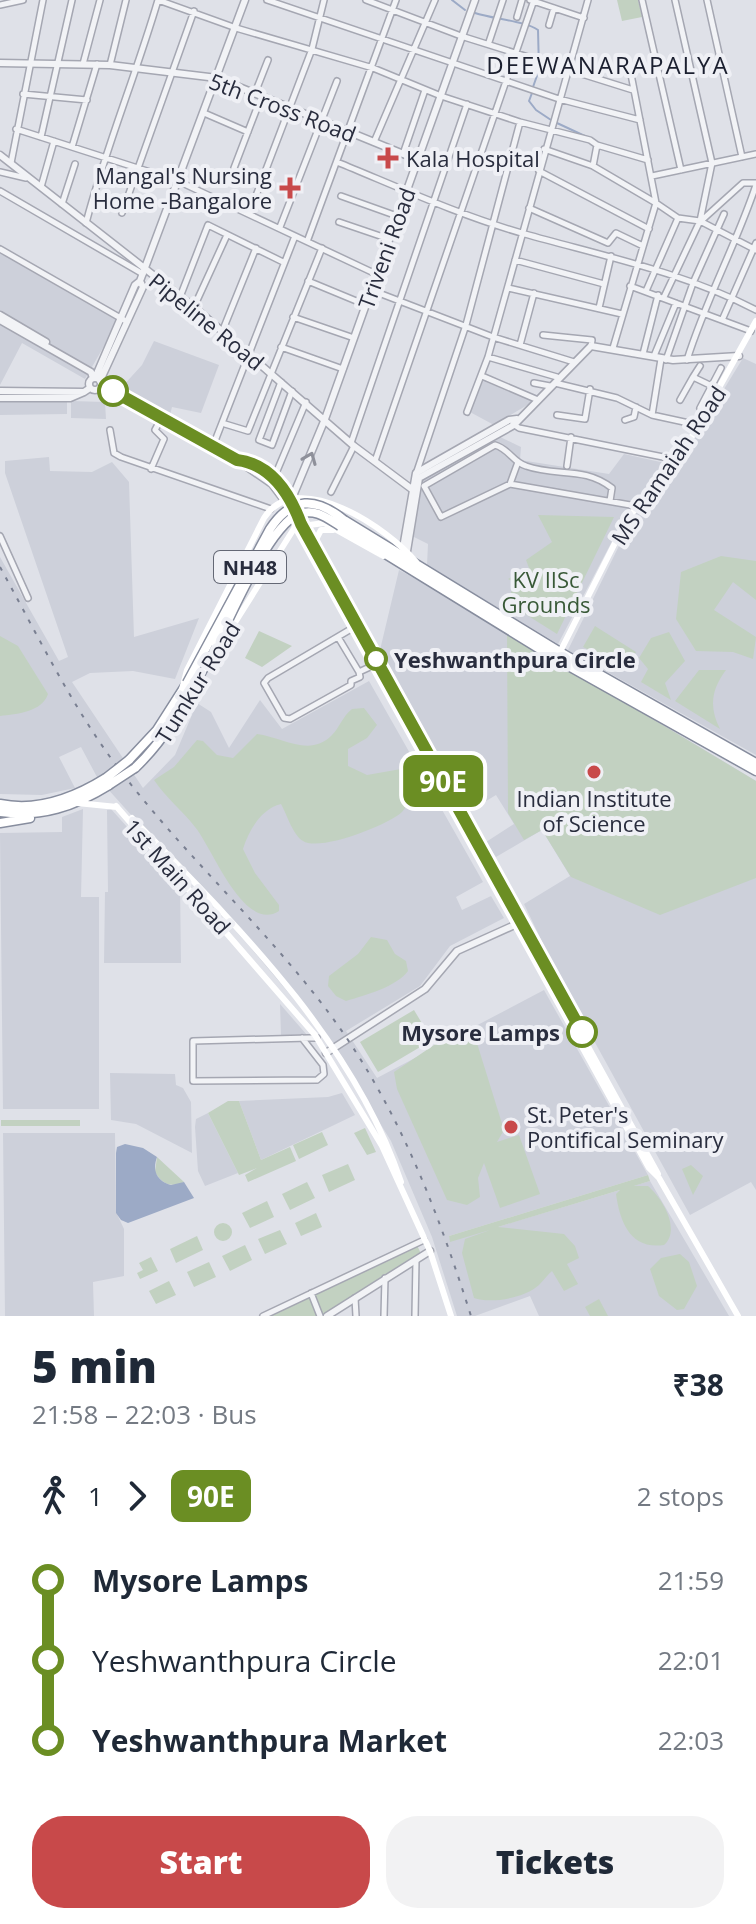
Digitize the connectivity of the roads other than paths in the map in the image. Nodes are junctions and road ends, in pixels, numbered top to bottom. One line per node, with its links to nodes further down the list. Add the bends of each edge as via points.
1 (23, 0): 21 (street)
2 (43, 0): 40 (street)
3 (72, 0): 41 (street)
4 (100, 0): 42 (street)
5 (126, 0): 46 (street)
6 (158, 0): 25 (street); 49 (street)
7 (245, 0): 31 (street)
8 (267, 0): 26 (street)
9 (324, 0): 26 (street)
10 (366, 0): 23 (street)
11 (396, 0): 23 (street)
12 (435, 0): 29 (street)
13 (475, 0): 32 (street, Triveni Road)
14 (503, 0): 34 (street)
15 (522, 0): 27 (street)
16 (533, 0): 24 (street); 37 (street)
17 (588, 0): 28 (street)
18 (642, 0): 95 (street)
19 (675, 0): 90 (street)
20 (707, 0): 84 (street)
21 (16, 1): 22 (street)
22 (0, 5)
23 (393, 8): 29 (street); 33 (street)
24 (554, 8): 28 (street); 30 (street)
25 (194, 11): 31 (street); 50 (street)
26 (319, 17): 33 (street); 35 (street)
27 (517, 17)
28 (584, 18): 48 (street)
29 (425, 21): 32 (street); 36 (street)
30 (549, 25)
31 (236, 28): 35 (street); 51 (street)
32 (461, 36): 34 (street); 44 (street, Triveni Road)
33 (381, 38): 36 (street); 47 (street)
34 (489, 42): 37 (street)
35 (312, 49): 47 (street); 64 (street)
36 (413, 51): 44 (street); 52 (street)
37 (518, 52): 48 (street); 54 (street)
38 (268, 60): 57 (street)
39 (0, 63): 40 (street, 5th Cross Road)
40 (29, 64): 41 (street, 5th Cross Road); 58 (street)
41 (58, 64): 42 (street, 5th Cross Road); 60 (street)
42 (83, 64): 43 (street, 5th Cross Road)
43 (97, 64): 46 (street, 5th Cross Road); 62 (street)
44 (452, 64): 54 (street); 59 (street, Triveni Road)
45 (629, 64): 56 (street)
46 (110, 65): 49 (street, 5th Cross Road)
47 (373, 68): 52 (street); 73 (street)
48 (568, 68): 56 (street); 61 (street)
49 (138, 69): 50 (street, 5th Cross Road); 85 (street)
50 (173, 73): 51 (street, 5th Cross Road); 94 (street)
51 (217, 78): 57 (street, 5th Cross Road); 67 (street)
52 (401, 80): 55 (street); 77 (street)
53 (337, 81): 68 (street)
54 (507, 82): 61 (street); 66 (street)
55 (425, 90): 59 (street); 81 (street)
56 (633, 90): 69 (street)
57 (255, 93): 64 (street, 5th Cross Road)
58 (23, 94): 60 (street); 72 (street)
59 (441, 96): 63 (street); 86 (street, Triveni Road)
60 (51, 97): 62 (street); 75 (street)
61 (559, 99): 69 (street); 71 (street)
62 (87, 100): 79 (street)
63 (467, 104): 66 (street); 106 (street)
64 (288, 107): 68 (street, 5th Cross Road); 112 (street)
65 (257, 108): 74 (street)
66 (497, 112): 70 (street); 110 (street)
67 (204, 113): 74 (street); 100 (street)
68 (320, 120): 73 (street, 5th Cross Road); 120 (street)
69 (640, 120): 87 (street)
70 (520, 122): 71 (street); 118 (street)
71 (551, 123): 78 (street); 80 (street)
72 (16, 129): 75 (street); 89 (street)
73 (348, 131): 77 (street, 5th Cross Road); 88 (street)
74 (248, 132): 93 (street)
75 (41, 137): 76 (street)
76 (54, 141): 79 (street); 102 (street)
77 (374, 142): 81 (street, 5th Cross Road)
78 (597, 145): 87 (street); 92 (street)
79 (72, 147): 85 (street)
80 (544, 149): 92 (street); 96 (street)
81 (403, 154): 86 (street, 5th Cross Road)
82 (756, 154): 84 (street)
83 (0, 155): 89 (street, Pipeline Road)
84 (742, 157): 90 (street)
85 (103, 158): 94 (street); 119 (street)
86 (418, 160): 104 (street, Triveni Road)
87 (648, 160): 98 (street)
88 (337, 162): 104 (street); 126 (street)
89 (11, 163): 99 (street, Pipeline Road)
90 (712, 163): 95 (street); 116 (street)
91 (75, 164): 108 (street)
92 (593, 166): 107 (street)
93 (234, 168)
94 (138, 169): 100 (street); 111 (street)
95 (681, 170): 98 (street)
96 (539, 171): 109 (street); 121 (street)
97 (0, 172): 99 (street)
98 (652, 176): 107 (street)
99 (29, 178): 102 (street, Pipeline Road)
100 (178, 181): 112 (street); 140 (street)
101 (756, 184): 116 (street, via 743,183); 128 (street)
102 (41, 187): 108 (street, Pipeline Road)
103 (0, 191): 140 (street)
104 (406, 191): 106 (street); 114 (street, Triveni Road)
105 (341, 196): 114 (street)
106 (437, 201): 110 (street); 154 (street)
107 (656, 203): 115 (street); 121 (street)
108 (62, 204): 119 (street, Pipeline Road)
109 (529, 208): 122 (street); 129 (street, via 608,243 616,233)
110 (461, 211): 118 (street); 161 (street)
111 (122, 213)
112 (249, 214): 120 (street)
113 (724, 214): 123 (street)
114 (397, 216): 127 (street, Triveni Road)
115 (678, 218): 116 (street); 138 (street)
116 (700, 221): 123 (street); 141 (street)
117 (339, 222): 127 (street)
118 (491, 222): 122 (street); 169 (street)
119 (86, 224): 140 (street, Pipeline Road)
120 (280, 227): 125 (street)
121 (649, 229): 129 (street)
122 (522, 233): 134 (street); 135 (street)
123 (718, 233): 128 (street); 143 (street)
124 (227, 235): 131 (street); 152 (street, via 208,225); 157 (street)
125 (295, 236): 126 (street); 136 (street)
126 (308, 239): 132 (street)
127 (389, 239): 139 (street, Triveni Road)
128 (737, 242): 130 (street); 148 (street)
129 (643, 246): 137 (street)
130 (755, 247): 153 (street)
131 (256, 248): 136 (street); 171 (street)
132 (322, 248): 139 (street); 142 (street)
133 (0, 249): 167 (street)
134 (611, 256): 137 (street); 144 (street)
135 (515, 260): 144 (street); 146 (street)
136 (283, 262): 179 (street)
137 (637, 264): 138 (street); 145 (street)
138 (655, 270): 141 (street); 149 (street)
139 (376, 274): 147 (street, Triveni Road)
140 (143, 275): 152 (street, Pipeline Road); 167 (street)
141 (673, 276): 143 (street); 151 (street)
142 (308, 281): 156 (street); 164 (street)
143 (693, 283): 148 (street); 158 (street)
144 (604, 284): 159 (street)
145 (630, 286): 149 (street); 162 (street)
146 (508, 288): 150 (street); 173 (street)
147 (371, 290): 154 (street); 156 (street, Triveni Road)
148 (712, 290): 153 (street); 163 (street)
149 (646, 291): 151 (street)
150 (534, 293): 159 (street); 175 (street)
151 (661, 296): 155 (street); 180 (street)
152 (180, 297): 157 (street, Pipeline Road)
153 (732, 297): 160 (street); 165 (street)
154 (402, 301): 161 (street); 216 (street)
155 (676, 303): 158 (street); 183 (street)
156 (366, 305): 174 (street, Triveni Road)
157 (194, 307): 171 (street, Pipeline Road)
158 (684, 307): 163 (street); 183 (street)
159 (599, 308): 162 (street)
160 (756, 310)
161 (427, 311): 169 (street); 220 (street)
162 (622, 314): 178 (street)
163 (701, 315): 165 (street); 184 (street)
164 (293, 317): 174 (street); 177 (street)
165 (723, 318): 170 (street)
166 (0, 320): 192 (street)
167 (124, 320): 192 (street)
168 (756, 321): 170 (main road, MS Ramaiah Road)
169 (466, 325): 173 (street); 224 (street)
170 (751, 331): 181 (main road, MS Ramaiah Road)
171 (222, 332): 179 (street, Pipeline Road)
172 (543, 335): 176 (street, via 592,340)
173 (493, 337): 175 (street); 182 (street)
174 (354, 338): 188 (street, Triveni Road)
175 (520, 345): 185 (street)
176 (591, 346): 178 (street); 185 (street)
177 (281, 347): 188 (street); 189 (street)
178 (613, 348): 180 (street)
179 (248, 354): 189 (street, Pipeline Road); 212 (street)
180 (643, 354): 183 (street)
181 (739, 356): 184 (street); 196 (main road, MS Ramaiah Road)
182 (488, 357): 190 (street); 194 (street)
183 (660, 358): 184 (street); 207 (street)
184 (687, 360)
185 (574, 362): 194 (street)
186 (700, 366): 191 (street)
187 (721, 368): 196 (street)
188 (343, 369): 209 (street, Triveni Road)
189 (271, 373): 193 (street, Pipeline Road); 212 (street, via 248,431)
190 (482, 376): 200 (street); 205 (street)
191 (693, 377): 196 (street); 201 (street)
192 (96, 379): 199 (street, via 87,390); 208 (street)
193 (282, 381): 198 (street, Pipeline Road); 198 (street, via 259,440 272,445)
194 (553, 382): 195 (street); 197 (street); 200 (street)
195 (534, 383)
196 (716, 388): 204 (street); 213 (main road, MS Ramaiah Road)
197 (590, 389): 203 (street); 206 (street, via 585,419)
198 (292, 390): 202 (street, Pipeline Road)
199 (0, 395)
200 (538, 400): 211 (street)
201 (680, 400)
202 (307, 401): 209 (street, Pipeline Road); 225 (street)
203 (636, 407): 207 (street); 210 (street, via 634,417)
204 (700, 408)
205 (467, 412)
206 (557, 415)
207 (652, 415): 213 (street)
208 (162, 417): 217 (street); 223 (street, via 155,430 164,439)
209 (325, 419): 216 (street, Pipeline Road); 229 (street, Triveni Road, one-way to 209)
210 (625, 420)
211 (513, 421): 215 (street); 224 (street)
212 (225, 424): 217 (street)
213 (698, 425): 218 (main road, MS Ramaiah Road)
214 (110, 430): 223 (street, via 114,453)
215 (571, 437): 218 (street); 222 (street)
216 (352, 444): 220 (street, Pipeline Road); 228 (street)
217 (213, 446): 219 (street)
218 (673, 459): 231 (main road, MS Ramaiah Road)
219 (237, 460): 225 (street); 229 (street)
220 (375, 461): 227 (street, Pipeline Road)
221 (518, 462): 226 (street); 226 (street, via 506,448 495,445 424,486 441,517); 230 (street, via 597,476 612,488)
222 (567, 466)
223 (151, 469): 233 (street)
224 (418, 476): 227 (street); 239 (street)
225 (274, 478): 229 (street)
226 (510, 484): 230 (street)
227 (413, 490): 239 (street)
228 (331, 492)
229 (289, 498): 232 (main road, via 313,496); 233 (main road); 234 (main road)
230 (610, 501): 231 (street)
231 (636, 506): 245 (main road, MS Ramaiah Road)
232 (338, 507): 235 (main road); 239 (main road)
233 (271, 509): 249 (main road, via 187,670)
234 (298, 525): 235 (main road); 238 (main road); 242 (main road); 246 (main road, Tumkur Road, via 217,652)
235 (328, 525): 236 (main road)
236 (340, 525): 238 (main road, via 321,530); 240 (highway, NH48); 246 (highway, NH48, bridge, via 311,512 286,522); 249 (highway, NH48, bridge, via 328,507 311,503 292,507 277,519); 252 (highway, NH48, via 556,659)
237 (0, 536): 241 (street)
238 (313, 545): 242 (main road)
239 (405, 549): 240 (main road)
240 (418, 564): 245 (highway, NH48)
241 (28, 598)
242 (346, 611): 243 (main road); 260 (main road)
243 (351, 629): 244 (street); 247 (main road)
244 (338, 637): 248 (street); 248 (street, via 268,678 268,694 290,719 351,685)
245 (560, 652): 250 (highway, NH48)
246 (210, 655): 251 (highway, Tumkur Road / NH48, via 179,716 157,746)
247 (372, 666): 248 (street); 260 (main road)
248 (359, 672)
249 (181, 693): 251 (highway, Tumkur Road / NH48)
250 (756, 763)
251 (132, 764): 253 (highway, Tumkur Road / NH48, bridge)
252 (756, 771)
253 (108, 782): 254 (highway, Tumkur Road / NH48); 255 (highway, Tumkur Road / NH48, via 57,802)
254 (77, 803): 256 (main road); 258 (highway, Tumkur Road / NH48)
255 (0, 804)
256 (116, 806): 263 (main road, 1st Main Road); 264 (main road, 1st Main Road, via 265,963)
257 (0, 812): 258 (highway, Tumkur Road / NH48)
258 (42, 813): 259 (highway)
259 (0, 823)
260 (496, 884): 261 (main road)
261 (519, 924): 264 (street, via 457,951 425,989); 280 (main road)
262 (302, 1038): 263 (street); 265 (street); 265 (street, via 193,1041 193,1081 317,1080 324,1074)
263 (317, 1038): 264 (main road, 1st Main Road)
264 (330, 1054): 265 (street); 266 (main road, 1st Main Road); 266 (main road, 1st Main Road, via 388,1144)
265 (323, 1065)
266 (402, 1187): 267 (main road, 1st Main Road)
267 (424, 1240): 268 (main road, 1st Main Road); 271 (street)
268 (430, 1251): 269 (street); 279 (main road, 1st Main Road)
269 (416, 1260): 270 (street); 278 (street)
270 (385, 1278): 272 (street); 277 (street)
271 (311, 1293): 273 (street); 274 (street)
272 (355, 1298): 275 (street); 276 (street)
273 (263, 1316)
274 (320, 1316)
275 (327, 1316)
276 (356, 1316)
277 (384, 1316)
278 (415, 1316)
279 (451, 1316)
280 (738, 1316)

